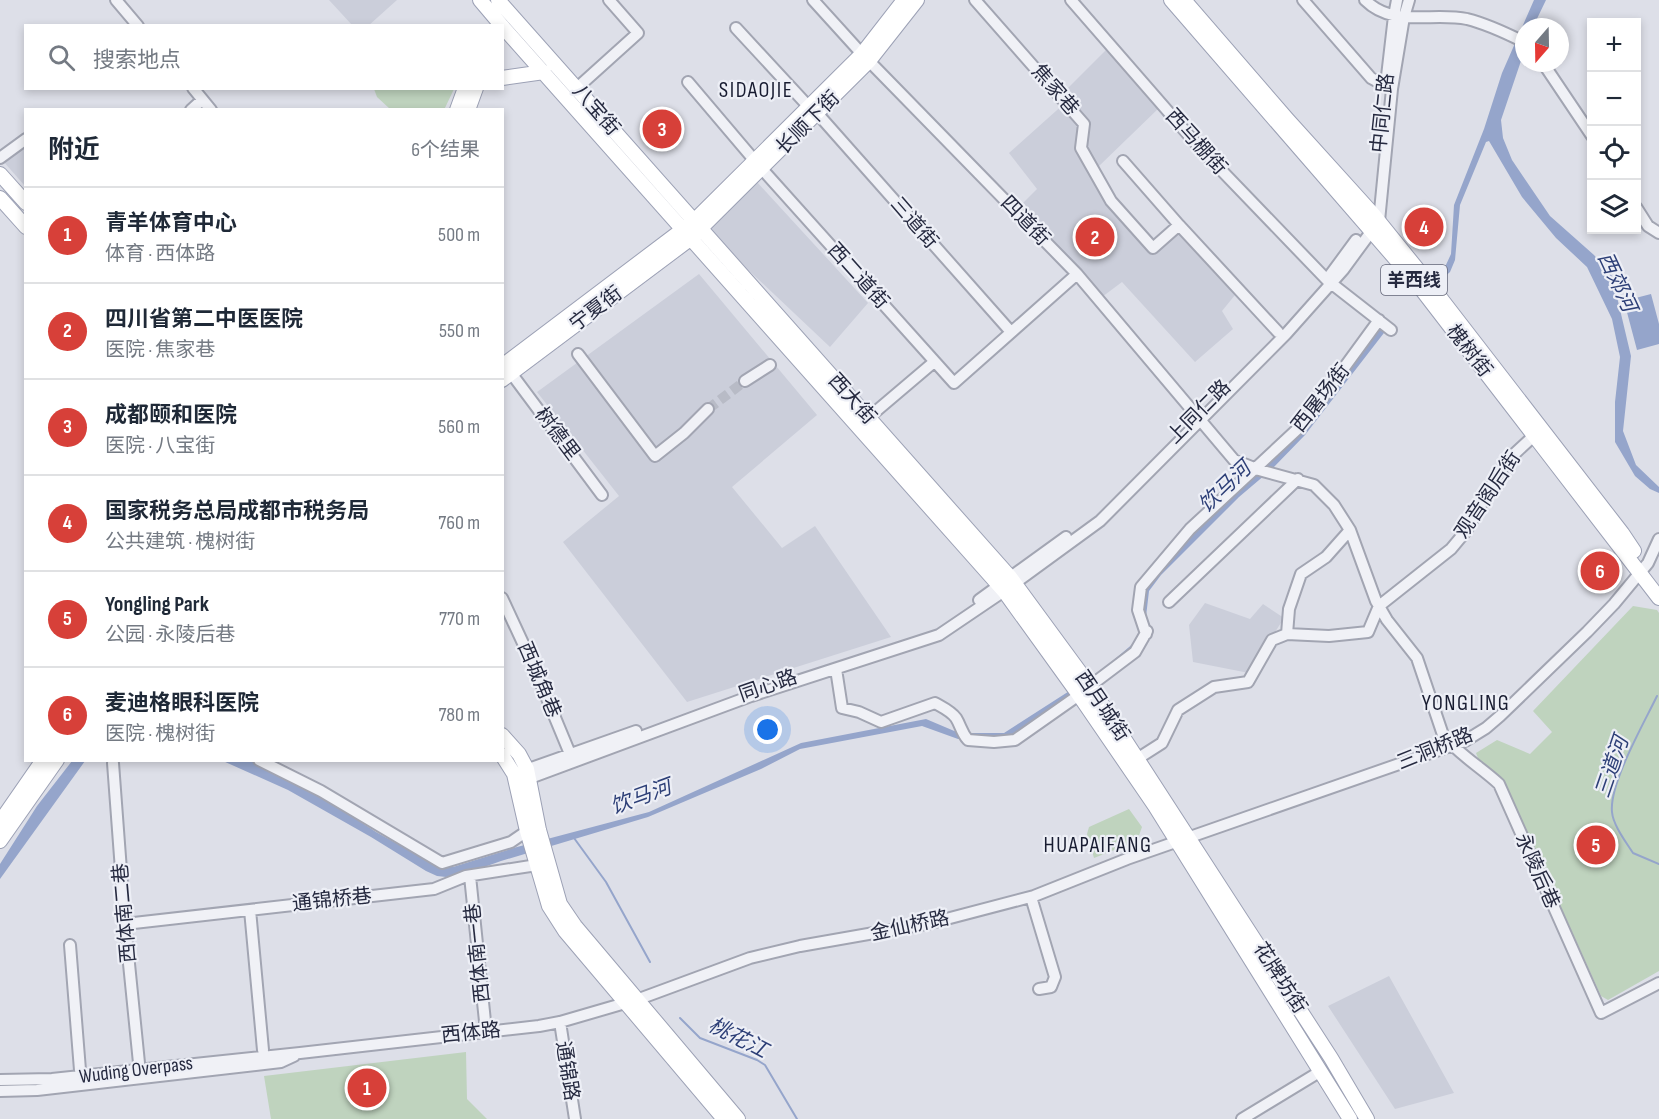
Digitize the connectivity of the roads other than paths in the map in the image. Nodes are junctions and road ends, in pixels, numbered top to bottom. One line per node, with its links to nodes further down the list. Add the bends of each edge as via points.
1 (116, 0): 17 (street)
2 (480, 0): 18 (main road, 八宝街)
3 (609, 0): 28 (street, via 638,33)
4 (813, 0): 22 (street, 四道街)
5 (904, 0): 22 (main road, 长顺下街)
6 (917, 0): 22 (main road, 长顺下街)
7 (975, 0): 49 (street, 焦家巷, via 1084,124 1081,148 1111,201 1153,248)
8 (1071, 0): 53 (street, 西马棚街, via 1199,147)
9 (1170, 0): 47 (main road, 槐树街 / 羊西线)
10 (1184, 0): 47 (main road, 槐树街 / 羊西线)
11 (1303, 0): 27 (street, via 1371,78)
12 (1365, 0): 16 (street, via 1372,7)
13 (1398, 0): 16 (street, 中同仁路)
14 (1409, 0): 16 (street)
15 (502, 2): 18 (main road); 28 (main road, 八宝街)
16 (1399, 17): 21 (street, via 1466,19); 27 (street, 中同仁路); 47 (street)
17 (136, 24)
18 (497, 24)
19 (736, 28): 37 (street, 三道街)
20 (504, 31): 23 (main road, 八宝街)
21 (1515, 38)
22 (866, 58): 37 (main road, 长顺下街); 52 (street, 四道街)
23 (544, 72): 25 (main road); 50 (main road, 八宝街)
24 (1549, 72): 38 (street)
25 (504, 78)
26 (688, 82): 42 (street, 西二道街)
27 (1386, 86): 47 (street, 中同仁路)
28 (577, 88): 50 (main road, 八宝街)
29 (194, 90): 32 (street)
30 (464, 90): 35 (main road)
31 (476, 90): 36 (main road)
32 (202, 100): 33 (street); 34 (street)
33 (193, 108)
34 (209, 108)
35 (458, 108)
36 (469, 108)
37 (813, 110): 42 (main road, 长顺下街); 56 (street, 三道街)
38 (1587, 129)
39 (24, 140): 40 (street)
40 (0, 158)
41 (1123, 161): 49 (street)
42 (758, 165): 50 (main road, 长顺下街); 59 (street, 西二道街)
43 (0, 174): 45 (main road)
44 (0, 198): 48 (main road)
45 (24, 201)
46 (1641, 215): 51 (street)
47 (1372, 223): 53 (street, 上同仁路); 66 (main road, 槐树街 / 羊西线)
48 (24, 225)
49 (1179, 225): 57 (street)
50 (692, 230): 61 (main road, 宁夏街); 65 (main road, 西大街); 73 (main road, 西大街)
51 (1659, 233)
52 (1077, 274): 56 (street); 64 (street, 四道街)
53 (1329, 282): 54 (street); 57 (street, 上同仁路); 64 (street, via 1286,334)
54 (1379, 320): 55 (street); 67 (street, 西屠场街, via 1303,424)
55 (1391, 330)
56 (1011, 332): 59 (street, 西二道街, via 954,383)
57 (1278, 333): 64 (street, 上同仁路)
58 (578, 354): 63 (street, via 655,456)
59 (934, 362): 65 (street)
60 (770, 365): 62 (street)
61 (505, 373): 69 (street, 树德里)
62 (745, 381)
63 (708, 409)
64 (1199, 417): 67 (street, 四道街, via 1234,460); 73 (street, 上同仁路, via 1094,516)
65 (868, 418): 73 (main road, 西大街)
66 (1538, 432): 72 (main road, 槐树街 / 羊西线); 78 (street, 观音阁后街, via 1511,457 1451,549)
67 (1257, 469): 68 (street, 四道街); 81 (street, 西屠场街, via 1190,529 1141,588 1138,610 1146,632 1136,652)
68 (1298, 479): 70 (street, 四道街, via 1314,485 1334,505); 77 (street)
69 (602, 495)
70 (1350, 530): 78 (street, 四道街); 79 (street, via 1326,557 1301,574 1289,609)
71 (1659, 539): 72 (street, 三洞桥路)
72 (1643, 571): 74 (main road); 75 (main road); 84 (street, 三洞桥路, via 1500,716 1465,741)
73 (1007, 584): 80 (street, via 939,634); 81 (main road, 西月城街); 82 (main road, 西月城街); 86 (street, 同心路, via 941,630)
74 (1659, 588)
75 (1659, 598)
76 (504, 602): 86 (street, 西城角巷)
77 (1169, 602)
78 (1379, 606): 79 (street, via 1368,632 1329,636); 84 (street, 四道街, via 1417,658 1443,735)
79 (1287, 634): 87 (street, via 1272,640 1248,682 1214,687 1178,711 1162,743)
80 (836, 669): 82 (street, via 842,708 881,722 935,704 956,717 964,735 994,742 1015,740); 86 (street)
81 (1090, 686): 87 (main road, 西月城街)
82 (1079, 696): 95 (main road, 西月城街)
83 (504, 737): 92 (main road, via 519,754)
84 (1451, 745): 95 (street, 三洞桥路); 103 (street, 永陵后巷, via 1499,784 1601,1013)
85 (504, 757): 92 (main road)
86 (572, 758): 92 (street)
87 (1137, 759): 95 (main road, 西月城街)
88 (42, 762): 93 (main road)
89 (56, 762): 96 (main road)
90 (263, 762): 94 (street, via 321,791 442,863 511,842)
91 (113, 763): 101 (street, 西体南二巷)
92 (522, 776): 94 (main road)
93 (0, 822)
94 (532, 831): 97 (main road)
95 (1183, 840): 99 (street, 金仙桥路); 112 (main road, 花牌坊街); 121 (main road, 花牌坊街, via 1332,1058)
96 (0, 841)
97 (540, 862): 98 (street, 通锦桥巷); 105 (main road, via 549,906 565,931)
98 (470, 876): 100 (street, 通锦桥巷, via 434,889); 107 (street, 西体南一巷)
99 (1031, 897): 104 (street, via 1055,977 1051,987); 105 (street, 金仙桥路, via 931,923 750,958)
100 (250, 910): 101 (street, 通锦桥巷); 108 (street)
101 (124, 924): 110 (street, 西体南二巷)
102 (70, 945): 111 (street)
103 (1659, 983)
104 (1039, 989)
105 (632, 1001): 106 (street, 西体路); 117 (main road); 118 (main road)
106 (560, 1022): 107 (street, 西体路); 116 (street, 通锦路)
107 (486, 1031): 109 (street, 西体路)
108 (267, 1053): 109 (street, 西体路); 110 (street, 西体路); 114 (street, Wuding Overpass, via 52,1079)
109 (300, 1053): 115 (street, 西体路, via 281,1062)
110 (139, 1062): 111 (street, 西体路)
111 (80, 1070): 113 (street, 西体路)
112 (1321, 1071): 119 (street); 120 (main road, 花牌坊街)
113 (0, 1074)
114 (0, 1080)
115 (0, 1091)
116 (575, 1119)
117 (724, 1119)
118 (738, 1119)
119 (1242, 1119)
120 (1350, 1119)
121 (1368, 1119)

